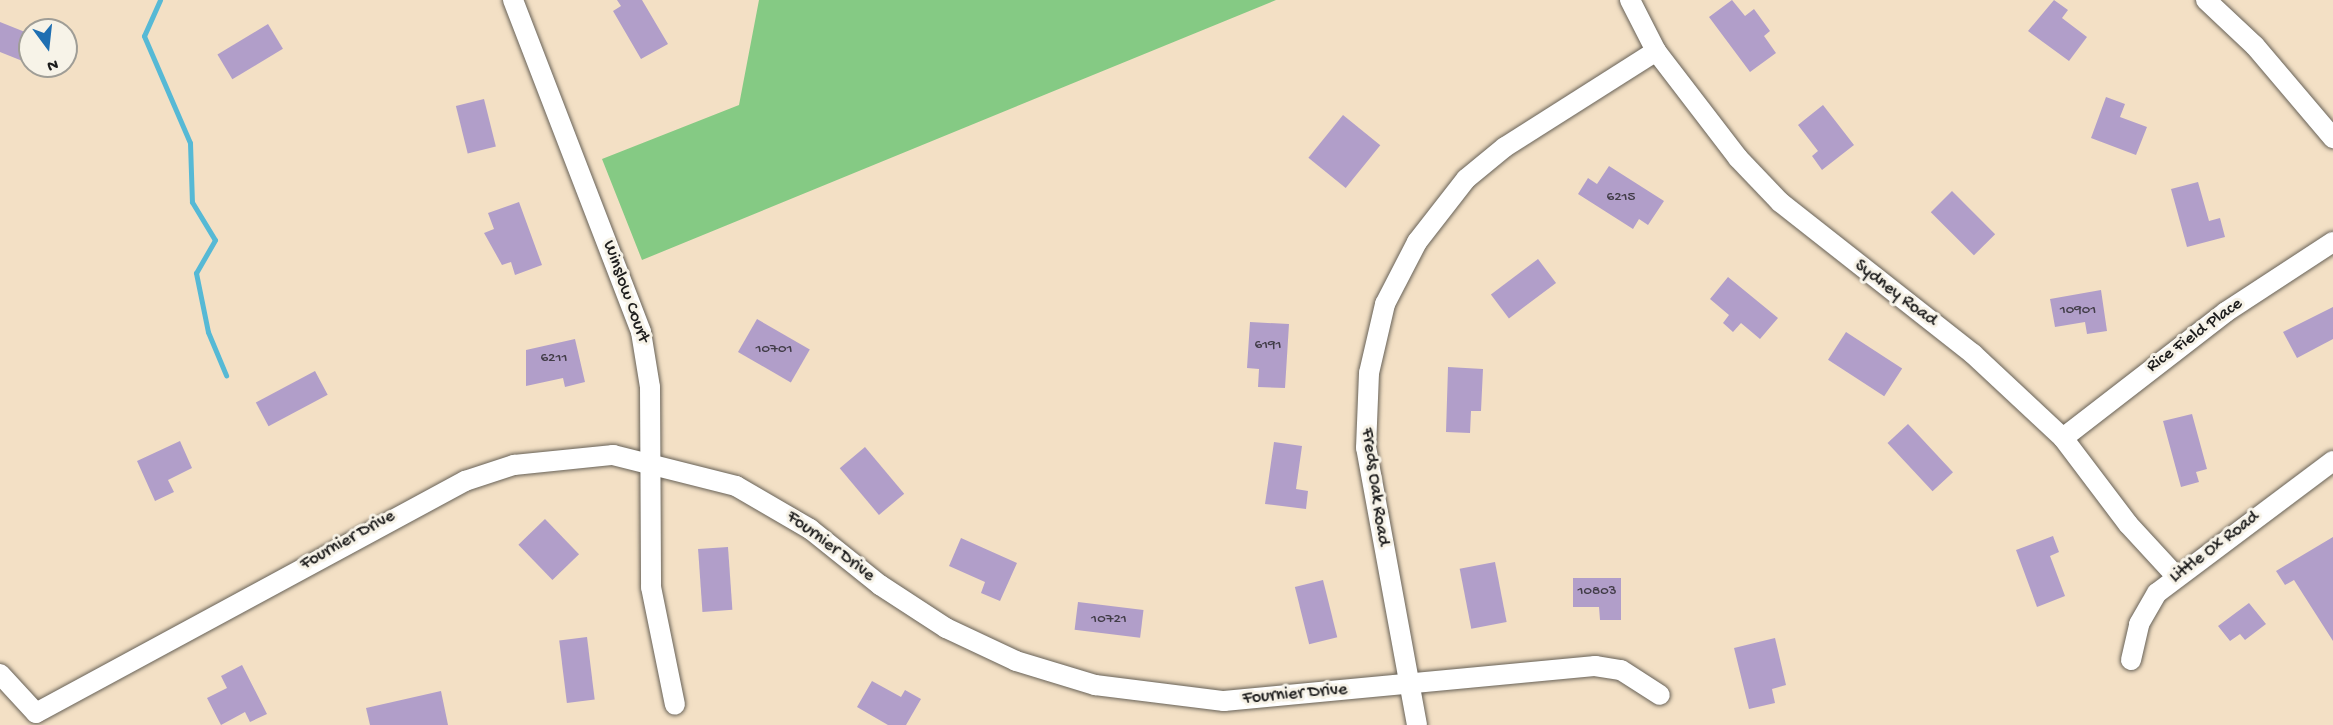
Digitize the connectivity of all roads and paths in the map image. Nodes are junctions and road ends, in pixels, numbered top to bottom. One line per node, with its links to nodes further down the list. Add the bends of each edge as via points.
1 (513, 0): 9 (street, Winslow Court, via 641,332 650,387)
2 (1630, 0): 4 (street, Sydney Road)
3 (2206, 0): 5 (street, via 2256,46)
4 (1656, 51): 7 (street, Sydney Road, via 1738,158 1780,202 1973,354); 13 (street, Freds Oak Road, via 1505,147 1466,179 1417,242 1385,304 1368,374 1366,448)
5 (2333, 138)
6 (2333, 242): 7 (street, Rice Field Place, via 2226,312)
7 (2063, 438): 10 (street, Sydney Road, via 2128,524)
8 (2333, 461): 10 (street, Little Ox Road)
9 (651, 463): 12 (street, Fournier Drive, via 613,455 569,457 514,465 465,480 36,713); 13 (street, Fournier Drive, via 703,474 768,502 946,628 1050,673 1145,696 1224,701); 15 (street, Winslow Court, via 651,587)
10 (2176, 576): 11 (street, Little Ox Road, via 2149,603)
11 (2131, 660)
12 (0, 674)
13 (1409, 683): 14 (street, Fournier Drive, via 1595,666 1621,670); 16 (street, Freds Oak Road)
14 (1660, 695)
15 (675, 705)
16 (1417, 725)

